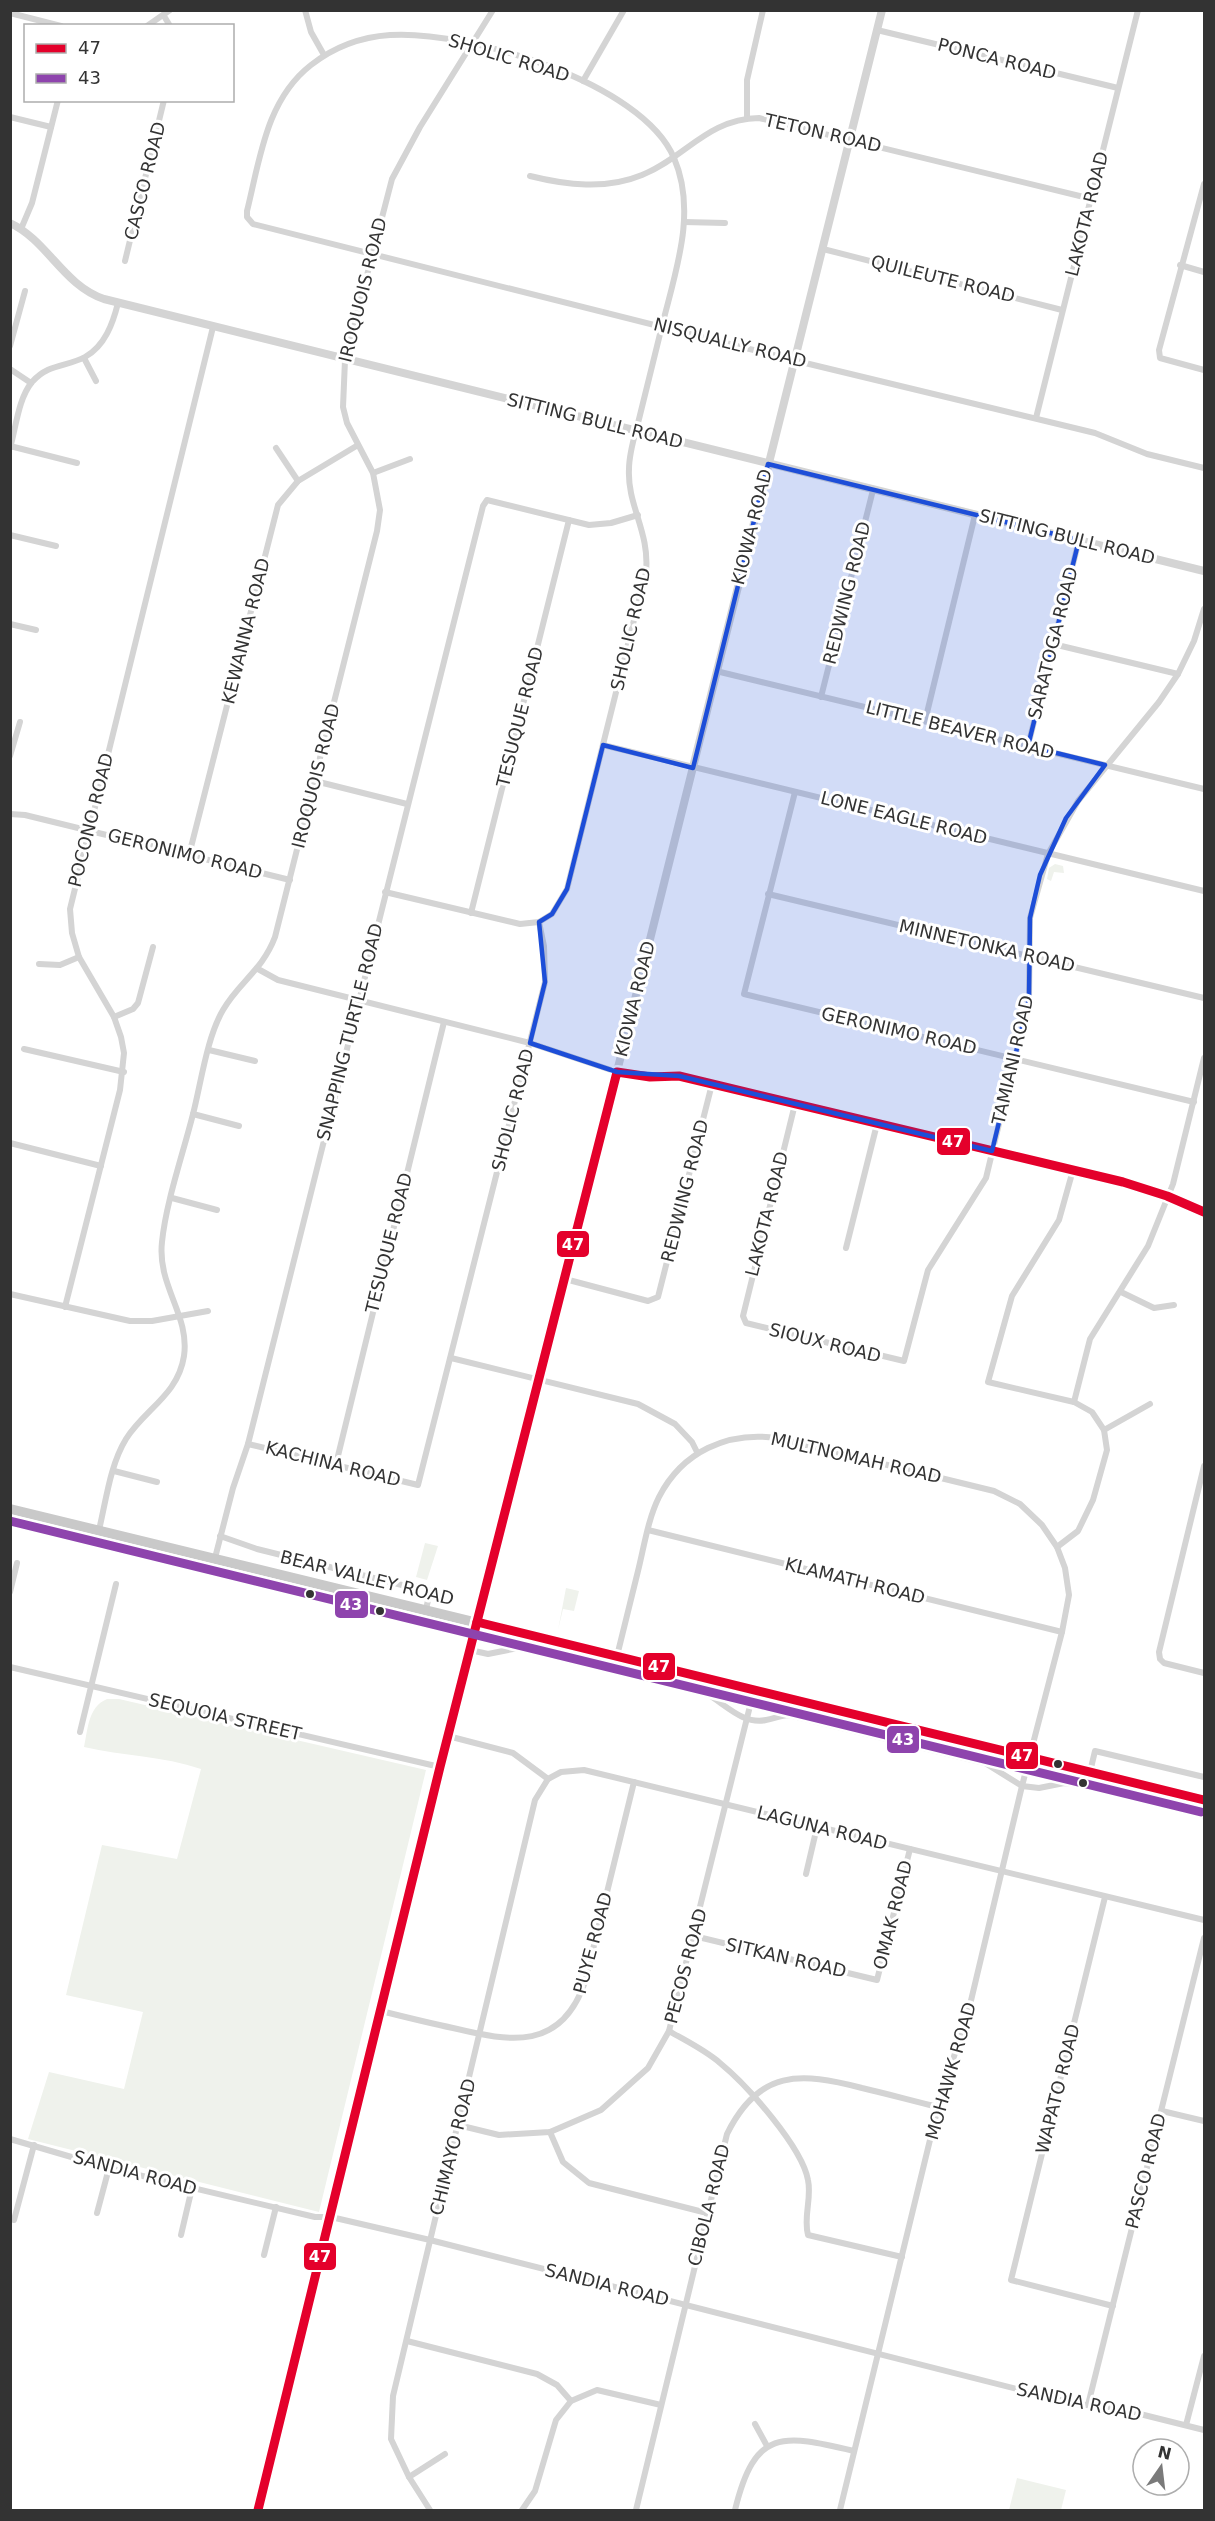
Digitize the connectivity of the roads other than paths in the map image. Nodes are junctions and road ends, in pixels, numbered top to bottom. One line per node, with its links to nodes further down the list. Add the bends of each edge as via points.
1 (170, 10): 9 (street)
2 (305, 10): 15 (street, via 311,32)
3 (493, 10): 14 (street, IROQUOIS ROAD)
4 (624, 10): 16 (street)
5 (763, 10): 21 (street, via 747,80)
6 (882, 10): 13 (street, KIOWA ROAD)
7 (1138, 10): 17 (street, LAKOTA ROAD)
8 (10, 13): 10 (street)
9 (164, 16): 11 (street); 12 (street)
10 (53, 24)
11 (150, 24)
12 (169, 24)
13 (877, 30): 17 (street, PONCA ROAD); 23 (street, KIOWA ROAD)
14 (472, 45): 15 (street, SHOLIC ROAD, via 430,36 388,35 356,41); 16 (street, SHOLIC ROAD); 34 (street, IROQUOIS ROAD, via 392,179)
15 (324, 55): 30 (street, SHOLIC ROAD, via 289,86 273,113 247,211)
16 (583, 81): 24 (street, SHOLIC ROAD, via 645,117)
17 (1118, 88): 27 (street, LAKOTA ROAD)
18 (57, 102): 22 (street)
19 (164, 102): 35 (street, CASCO ROAD)
20 (10, 117): 22 (street)
21 (747, 118): 23 (street, TETON ROAD, via 774,120); 24 (street, TETON ROAD, via 719,126)
22 (51, 127): 32 (street, via 32,203)
23 (849, 139): 27 (street, TETON ROAD); 33 (street, KIOWA ROAD)
24 (674, 156): 25 (street, TETON ROAD, via 642,175 602,185 557,183); 28 (street, SHOLIC ROAD, via 681,181)
25 (530, 176)
26 (1204, 184): 36 (street)
27 (1092, 199): 40 (street, LAKOTA ROAD)
28 (684, 222): 31 (street); 41 (street, SHOLIC ROAD)
29 (10, 223): 32 (street, SITTING BULL ROAD)
30 (253, 224): 34 (street, NISQUALLY ROAD)
31 (725, 224)
32 (21, 229): 39 (street, SITTING BULL ROAD, via 80,288)
33 (823, 249): 40 (street, QUILEUTE ROAD); 46 (street, KIOWA ROAD)
34 (372, 253): 41 (street, NISQUALLY ROAD); 45 (street, IROQUOIS ROAD)
35 (125, 261)
36 (1180, 265): 37 (street); 48 (street, via 1160,358)
37 (1204, 272)
38 (25, 291): 43 (street)
39 (118, 303): 42 (street, SITTING BULL ROAD); 44 (street, via 107,333 97,349)
40 (1062, 310): 51 (street, LAKOTA ROAD)
41 (662, 326): 46 (street, NISQUALLY ROAD); 52 (street, SHOLIC ROAD)
42 (213, 327): 45 (street, SITTING BULL ROAD); 89 (street, POCONO ROAD)
43 (10, 346)
44 (84, 358): 49 (street); 50 (street, via 46,371)
45 (345, 360): 52 (street, SITTING BULL ROAD); 53 (street, IROQUOIS ROAD, via 343,407)
46 (795, 360): 51 (street, NISQUALLY ROAD); 58 (street, KIOWA ROAD)
47 (10, 369): 50 (street)
48 (1204, 370)
49 (96, 381)
50 (31, 383): 54 (street)
51 (1036, 418): 59 (street, NISQUALLY ROAD)
52 (636, 432): 58 (street, SITTING BULL ROAD); 63 (street, SHOLIC ROAD, via 628,470)
53 (358, 445): 60 (street, IROQUOIS ROAD); 61 (street, KEWANNA ROAD)
54 (11, 447): 57 (street)
55 (276, 448): 61 (street)
56 (410, 459): 60 (street)
57 (77, 463)
58 (768, 464): 62 (street, SITTING BULL ROAD); 74 (street, KIOWA ROAD)
59 (1204, 468)
60 (373, 473): 84 (street, IROQUOIS ROAD, via 380,510 377,531)
61 (298, 481): 91 (street, KEWANNA ROAD, via 278,505)
62 (873, 490): 64 (street, SITTING BULL ROAD); 76 (street, REDWING ROAD)
63 (638, 515): 65 (street, via 611,524 589,525); 79 (street, SHOLIC ROAD, via 648,554 646,572)
64 (975, 515): 67 (street, SITTING BULL ROAD); 77 (street)
65 (569, 520): 87 (street, SNAPPING TURTLE ROAD, via 487,500 483,506); 96 (street, TESUQUE ROAD)
66 (10, 535): 68 (street)
67 (1079, 540): 69 (street, SITTING BULL ROAD); 73 (street, SARATOGA ROAD)
68 (56, 546)
69 (1204, 571)
70 (1204, 609): 75 (street, TAMIANI ROAD)
71 (10, 624): 72 (street)
72 (36, 630)
73 (1053, 644): 75 (street); 80 (street, SARATOGA ROAD)
74 (716, 671): 76 (street, LITTLE BEAVER ROAD); 83 (street, KIOWA ROAD)
75 (1178, 674): 82 (street, TAMIANI ROAD)
76 (821, 697): 77 (street, LITTLE BEAVER ROAD)
77 (925, 721): 80 (street, LITTLE BEAVER ROAD)
78 (20, 722): 81 (street)
79 (603, 745): 83 (street, LONE EAGLE ROAD); 97 (street, SHOLIC ROAD, via 567,889 552,914)
80 (1028, 746): 82 (street, LITTLE BEAVER ROAD)
81 (10, 756)
82 (1105, 765): 85 (street, LITTLE BEAVER ROAD); 90 (street, TAMIANI ROAD, via 1066,818)
83 (693, 768): 86 (street, LONE EAGLE ROAD); 114 (street, KIOWA ROAD)
84 (315, 781): 87 (street); 92 (street, IROQUOIS ROAD)
85 (1204, 789)
86 (795, 792): 90 (street, LONE EAGLE ROAD); 95 (street)
87 (407, 804): 93 (street, SNAPPING TURTLE ROAD)
88 (10, 814): 89 (street, GERONIMO ROAD)
89 (88, 830): 91 (street, GERONIMO ROAD); 100 (street, POCONO ROAD, via 70,909)
90 (1048, 854): 94 (street, LONE EAGLE ROAD); 99 (street, TAMIANI ROAD, via 1033,902)
91 (189, 855): 92 (street, GERONIMO ROAD)
92 (290, 880): 102 (street, IROQUOIS ROAD, via 275,937)
93 (386, 891): 96 (street); 104 (street, SNAPPING TURTLE ROAD)
94 (1204, 891)
95 (768, 894): 99 (street, MINNETONKA ROAD); 111 (street, GERONIMO ROAD, via 744,994)
96 (471, 913): 97 (street, via 520,924)
97 (539, 922): 107 (street, SHOLIC ROAD, via 545,982)
98 (153, 947): 105 (street, via 138,1003)
99 (1029, 956): 103 (street, MINNETONKA ROAD); 111 (street, TAMIANI ROAD, via 1029,999)
100 (79, 957): 101 (street, via 60,964); 105 (street, POCONO ROAD)
101 (39, 963)
102 (258, 969): 104 (street, via 278,980); 109 (street, IROQUOIS ROAD, via 222,1010)
103 (1204, 998)
104 (358, 999): 106 (street); 144 (street, SNAPPING TURTLE ROAD)
105 (114, 1017): 113 (street, POCONO ROAD, via 124,1053)
106 (444, 1022): 107 (street); 146 (street, TESUQUE ROAD)
107 (530, 1043): 114 (street); 138 (street, SHOLIC ROAD)
108 (24, 1049): 113 (street)
109 (209, 1050): 112 (street); 118 (street, IROQUOIS ROAD)
110 (1204, 1058): 116 (street)
111 (1015, 1059): 116 (street, GERONIMO ROAD); 122 (street, TAMIANI ROAD)
112 (255, 1061)
113 (124, 1072): 123 (street, POCONO ROAD)
114 (617, 1072): 115 (street, via 678,1076); 130 (street, KIOWA ROAD)
115 (712, 1084): 117 (street); 130 (street, REDWING ROAD, via 658,1297 648,1301)
116 (1194, 1102): 125 (street)
117 (795, 1104): 119 (street); 137 (street, LAKOTA ROAD, via 747,1297 743,1316)
118 (193, 1114): 120 (street); 126 (street, IROQUOIS ROAD)
119 (877, 1124): 122 (street); 129 (street)
120 (239, 1126)
121 (10, 1143): 123 (street)
122 (992, 1151): 124 (street); 139 (street, TAMIANI ROAD, via 986,1178 928,1270)
123 (101, 1166): 134 (street, POCONO ROAD)
124 (1073, 1170): 125 (street); 141 (street, via 1059,1220 1012,1296 988,1382)
125 (1167, 1196): 128 (street); 131 (street, via 1148,1246)
126 (172, 1198): 127 (street); 136 (street, IROQUOIS ROAD, via 161,1256 163,1274)
127 (217, 1210)
128 (1204, 1212)
129 (846, 1248)
130 (565, 1279): 140 (street, KIOWA ROAD)
131 (1121, 1292): 133 (street, via 1154,1308); 141 (street, via 1090,1339)
132 (10, 1294): 134 (street)
133 (1174, 1305)
134 (65, 1307): 136 (street, via 130,1321)
135 (208, 1311): 136 (street)
136 (180, 1317): 148 (street, IROQUOIS ROAD, via 185,1339 180,1373 162,1402 142,1418 126,1439)
137 (746, 1323): 139 (street, SIOUX ROAD)
138 (451, 1358): 140 (street); 150 (street, SHOLIC ROAD)
139 (904, 1361)
140 (540, 1380): 145 (street, via 656,1411 675,1424); 161 (street, KIOWA ROAD)
141 (1074, 1402): 143 (street, via 1092,1412)
142 (1150, 1404): 143 (street)
143 (1104, 1430): 155 (street, via 1107,1450 1093,1500 1078,1531)
144 (248, 1444): 146 (street, KACHINA ROAD); 154 (street, SNAPPING TURTLE ROAD)
145 (697, 1452): 153 (street, MULTNOMAH ROAD, via 675,1472 658,1497); 155 (street, MULTNOMAH ROAD, via 728,1439 759,1435 994,1491 1032,1514)
146 (336, 1464): 150 (street, KACHINA ROAD)
147 (1204, 1466): 166 (street, via 1159,1652 1164,1663)
148 (114, 1471): 149 (street); 152 (street, IROQUOIS ROAD)
149 (157, 1482)
150 (418, 1485)
151 (10, 1509): 152 (main road, BEAR VALLEY ROAD)
152 (99, 1530): 156 (main road, BEAR VALLEY ROAD)
153 (648, 1530): 162 (street, KLAMATH ROAD); 164 (street, MULTNOMAH ROAD)
154 (220, 1536): 156 (street, SNAPPING TURTLE ROAD); 160 (street, via 387,1581 425,1586 430,1592)
155 (1057, 1547): 162 (street, MULTNOMAH ROAD, via 1069,1595)
156 (215, 1558): 160 (main road, BEAR VALLEY ROAD)
157 (17, 1563): 159 (street)
158 (116, 1584): 167 (street)
159 (10, 1592)
160 (426, 1609): 161 (main road, BEAR VALLEY ROAD)
161 (477, 1622): 163 (street, KIOWA ROAD); 164 (main road, BEAR VALLEY ROAD)
162 (1062, 1632): 172 (street, MOHAWK ROAD)
163 (470, 1650): 169 (street, via 488,1654 518,1648 705,1694 729,1711); 171 (street, KIOWA ROAD)
164 (617, 1656): 168 (main road, BEAR VALLEY ROAD)
165 (10, 1666): 167 (street, SEQUOIA STREET)
166 (1204, 1673)
167 (91, 1685): 170 (street); 173 (street, SEQUOIA STREET)
168 (754, 1690): 169 (street, PECOS ROAD); 172 (main road, BEAR VALLEY ROAD)
169 (748, 1718): 178 (street, via 765,1721 789,1715 985,1763); 180 (street, PECOS ROAD)
170 (80, 1732)
171 (448, 1736): 173 (street, KIOWA ROAD); 176 (street, via 513,1753)
172 (1030, 1758): 174 (main road, BEAR VALLEY ROAD); 178 (street, MOHAWK ROAD)
173 (440, 1767): 191 (street, KIOWA ROAD)
174 (1090, 1772): 175 (street, via 1095,1751); 179 (main road, BEAR VALLEY ROAD)
175 (1204, 1777)
176 (548, 1779): 177 (street, LAGUNA ROAD, via 561,1772 584,1770); 193 (street, CHIMAYO ROAD, via 535,1800)
177 (634, 1782): 180 (street, LAGUNA ROAD); 193 (street, PUYE ROAD, via 579,2000 569,2014 538,2034 500,2040)
178 (1022, 1786): 181 (street, via 1076,1784); 184 (street, MOHAWK ROAD)
179 (1204, 1800)
180 (726, 1804): 182 (street, LAGUNA ROAD); 188 (street, PECOS ROAD)
181 (1204, 1816)
182 (817, 1827): 183 (street, LAGUNA ROAD); 185 (street)
183 (910, 1850): 184 (street, LAGUNA ROAD); 190 (street, OMAK ROAD)
184 (1002, 1872): 186 (street, LAGUNA ROAD); 195 (street, MOHAWK ROAD, via 958,2051)
185 (806, 1874)
186 (1105, 1898): 187 (street, LAGUNA ROAD); 214 (street, WAPATO ROAD, via 1011,2280)
187 (1204, 1920)
188 (694, 1936): 190 (street, SITKAN ROAD); 192 (street, PECOS ROAD)
189 (1204, 1938): 196 (street, PASCO ROAD)
190 (877, 1980)
191 (381, 2011): 193 (street, PUYE ROAD); 207 (street, KIOWA ROAD)
192 (669, 2031): 194 (street, via 720,2063); 199 (street, PECOS ROAD, via 648,2068 621,2094 601,2110)
193 (481, 2035): 198 (street, CHIMAYO ROAD)
194 (752, 2097): 195 (street, CIBOLA ROAD, via 778,2081 808,2076); 206 (street, CIBOLA ROAD, via 737,2113 727,2134); 212 (street, via 795,2146 808,2178 808,2235)
195 (938, 2107): 212 (street, MOHAWK ROAD)
196 (1162, 2111): 197 (street); 214 (street, PASCO ROAD)
197 (1204, 2121)
198 (458, 2125): 199 (street, PECOS ROAD, via 499,2135); 210 (street, CHIMAYO ROAD)
199 (550, 2132): 206 (street, via 562,2162 589,2183)
200 (10, 2139): 201 (street, SANDIA ROAD)
201 (34, 2145): 202 (street, SANDIA ROAD); 208 (street)
202 (110, 2169): 203 (street, SANDIA ROAD); 205 (street)
203 (192, 2188): 204 (street, SANDIA ROAD); 209 (street)
204 (276, 2207): 207 (street, SANDIA ROAD); 211 (street)
205 (97, 2213)
206 (707, 2213): 213 (street, CIBOLA ROAD)
207 (330, 2217): 210 (street, SANDIA ROAD); 228 (street, KIOWA ROAD)
208 (14, 2220)
209 (181, 2235)
210 (430, 2240): 213 (street, SANDIA ROAD); 215 (street, CHIMAYO ROAD)
211 (264, 2254)
212 (902, 2257): 216 (street, MOHAWK ROAD)
213 (685, 2305): 216 (street, SANDIA ROAD); 220 (street, CIBOLA ROAD)
214 (1113, 2306): 219 (street, PASCO ROAD)
215 (407, 2341): 218 (street, via 537,2374 557,2385); 227 (street, CHIMAYO ROAD, via 393,2396 391,2439)
216 (879, 2353): 219 (street, SANDIA ROAD); 225 (street, MOHAWK ROAD)
217 (1204, 2356): 222 (street)
218 (571, 2401): 220 (street, via 597,2390); 230 (street, via 556,2420 535,2491)
219 (1088, 2404): 222 (street, SANDIA ROAD)
220 (661, 2405): 231 (street, CIBOLA ROAD)
221 (755, 2424): 224 (street)
222 (1186, 2425): 223 (street, SANDIA ROAD)
223 (1204, 2430)
224 (767, 2446): 225 (street, via 804,2439); 232 (street, via 754,2458 742,2481)
225 (854, 2451): 233 (street, MOHAWK ROAD)
226 (445, 2454): 227 (street)
227 (409, 2477): 229 (street, CHIMAYO ROAD)
228 (258, 2511)
229 (430, 2511)
230 (522, 2511)
231 (636, 2511)
232 (735, 2511)
233 (840, 2511)

